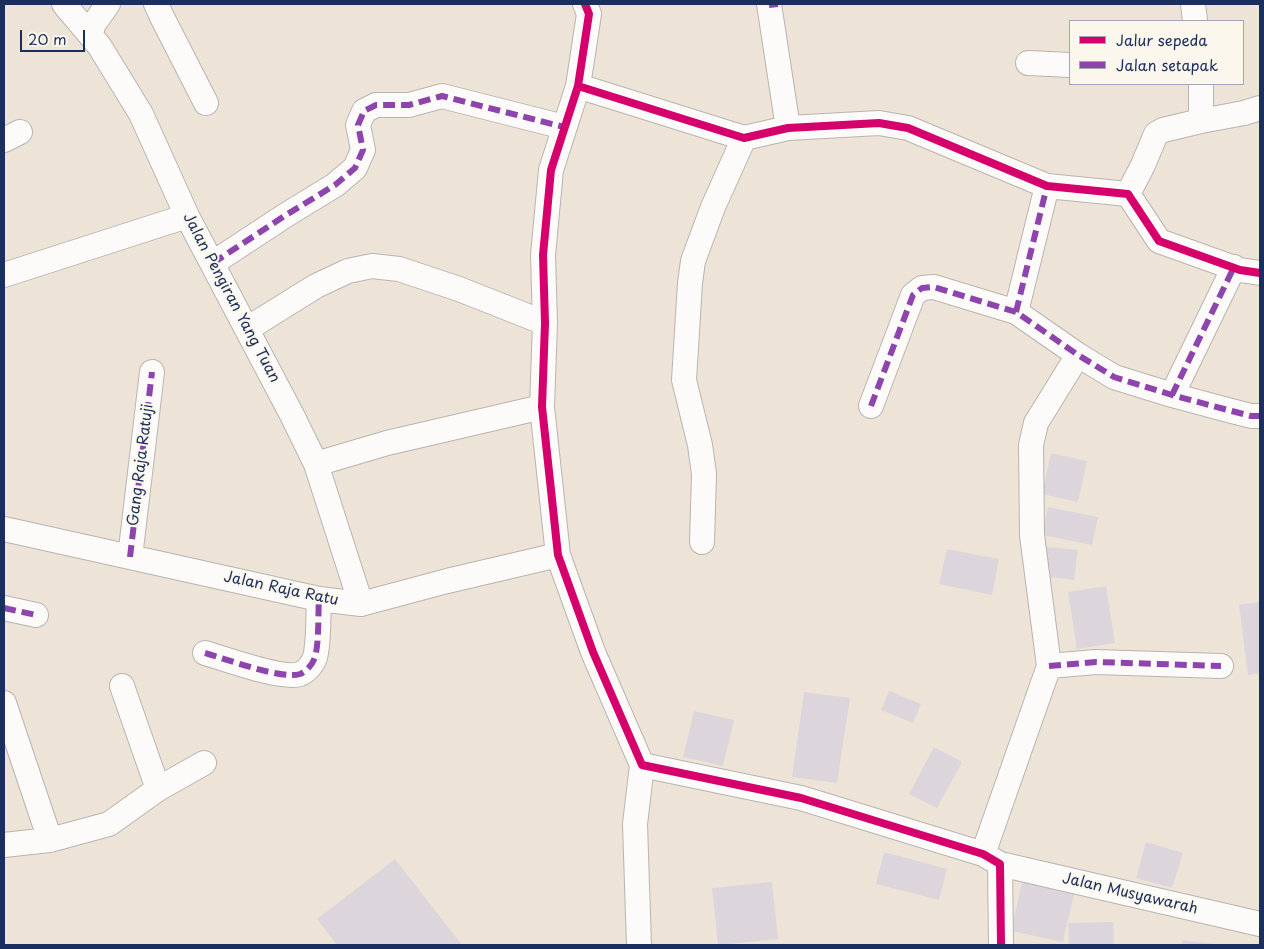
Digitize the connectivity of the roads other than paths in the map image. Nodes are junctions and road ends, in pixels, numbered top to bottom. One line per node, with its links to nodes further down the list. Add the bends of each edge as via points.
1 (64, 4): 8 (street, Jalan Pengiran Yang Tuan)
2 (108, 4): 8 (street, via 93,25)
3 (156, 4): 13 (street)
4 (585, 4): 12 (street, via 588,14)
5 (772, 4): 17 (street)
6 (1193, 4): 7 (street)
7 (1195, 20)
8 (91, 36): 21 (street, Jalan Pengiran Yang Tuan, via 141,114)
9 (1028, 63): 10 (street)
10 (1069, 65)
11 (1201, 85): 15 (street)
12 (578, 86): 16 (street); 18 (street)
13 (206, 103)
14 (1260, 108): 15 (street)
15 (1201, 121): 20 (street, via 1156,134)
16 (564, 128): 22 (street, via 442,96 409,105 376,105 364,111 358,125 363,150 355,168 335,185); 27 (street, via 551,170 543,255)
17 (788, 128): 18 (street); 19 (street, via 879,123 908,128)
18 (744, 138): 37 (street, via 713,207 693,261 690,283 684,380 704,474)
19 (1047, 186): 20 (street); 26 (street)
20 (1128, 194): 23 (street, via 1159,241)
21 (188, 216): 22 (street, Jalan Pengiran Yang Tuan); 25 (street)
22 (213, 263): 28 (street, Jalan Pengiran Yang Tuan)
23 (1234, 267): 24 (street); 31 (street)
24 (1260, 273)
25 (4, 275)
26 (1016, 312): 29 (street); 32 (street, via 934,287 922,288 913,295)
27 (544, 323): 28 (street, via 399,269 372,266 348,271 316,286); 33 (street)
28 (247, 329): 35 (street, Jalan Pengiran Yang Tuan)
29 (1078, 355): 31 (street, via 1114,376); 45 (street, via 1036,423 1031,445 1032,535)
30 (152, 372): 39 (street, Gang Raja Ratuji)
31 (1172, 395): 34 (street)
32 (871, 406)
33 (542, 407): 35 (street, via 387,443); 38 (street)
34 (1260, 416)
35 (316, 464): 41 (street, Jalan Pengiran Yang Tuan)
36 (4, 529): 39 (street, Jalan Raja Ratu)
37 (702, 542)
38 (558, 555): 41 (street, Jalan Raja Ratu); 50 (street, via 593,652)
39 (130, 557): 40 (street, Jalan Raja Ratu)
40 (318, 599): 41 (street, Jalan Raja Ratu); 44 (street, via 316,655 308,670 300,674 272,672)
41 (361, 604)
42 (4, 608): 43 (street)
43 (36, 615)
44 (205, 653)
45 (1049, 666): 46 (street, via 1096,662); 54 (street)
46 (1222, 666)
47 (122, 686): 51 (street)
48 (4, 703): 52 (street)
49 (204, 764): 51 (street)
50 (642, 765): 54 (street, Jalan Musyawarah, via 801,798); 56 (street, via 635,824)
51 (158, 789): 52 (street, via 109,824)
52 (50, 840): 53 (street)
53 (4, 845)
54 (991, 858): 55 (street, Jalan Musyawarah); 57 (street)
55 (1260, 924)
56 (639, 945)
57 (1001, 945)

